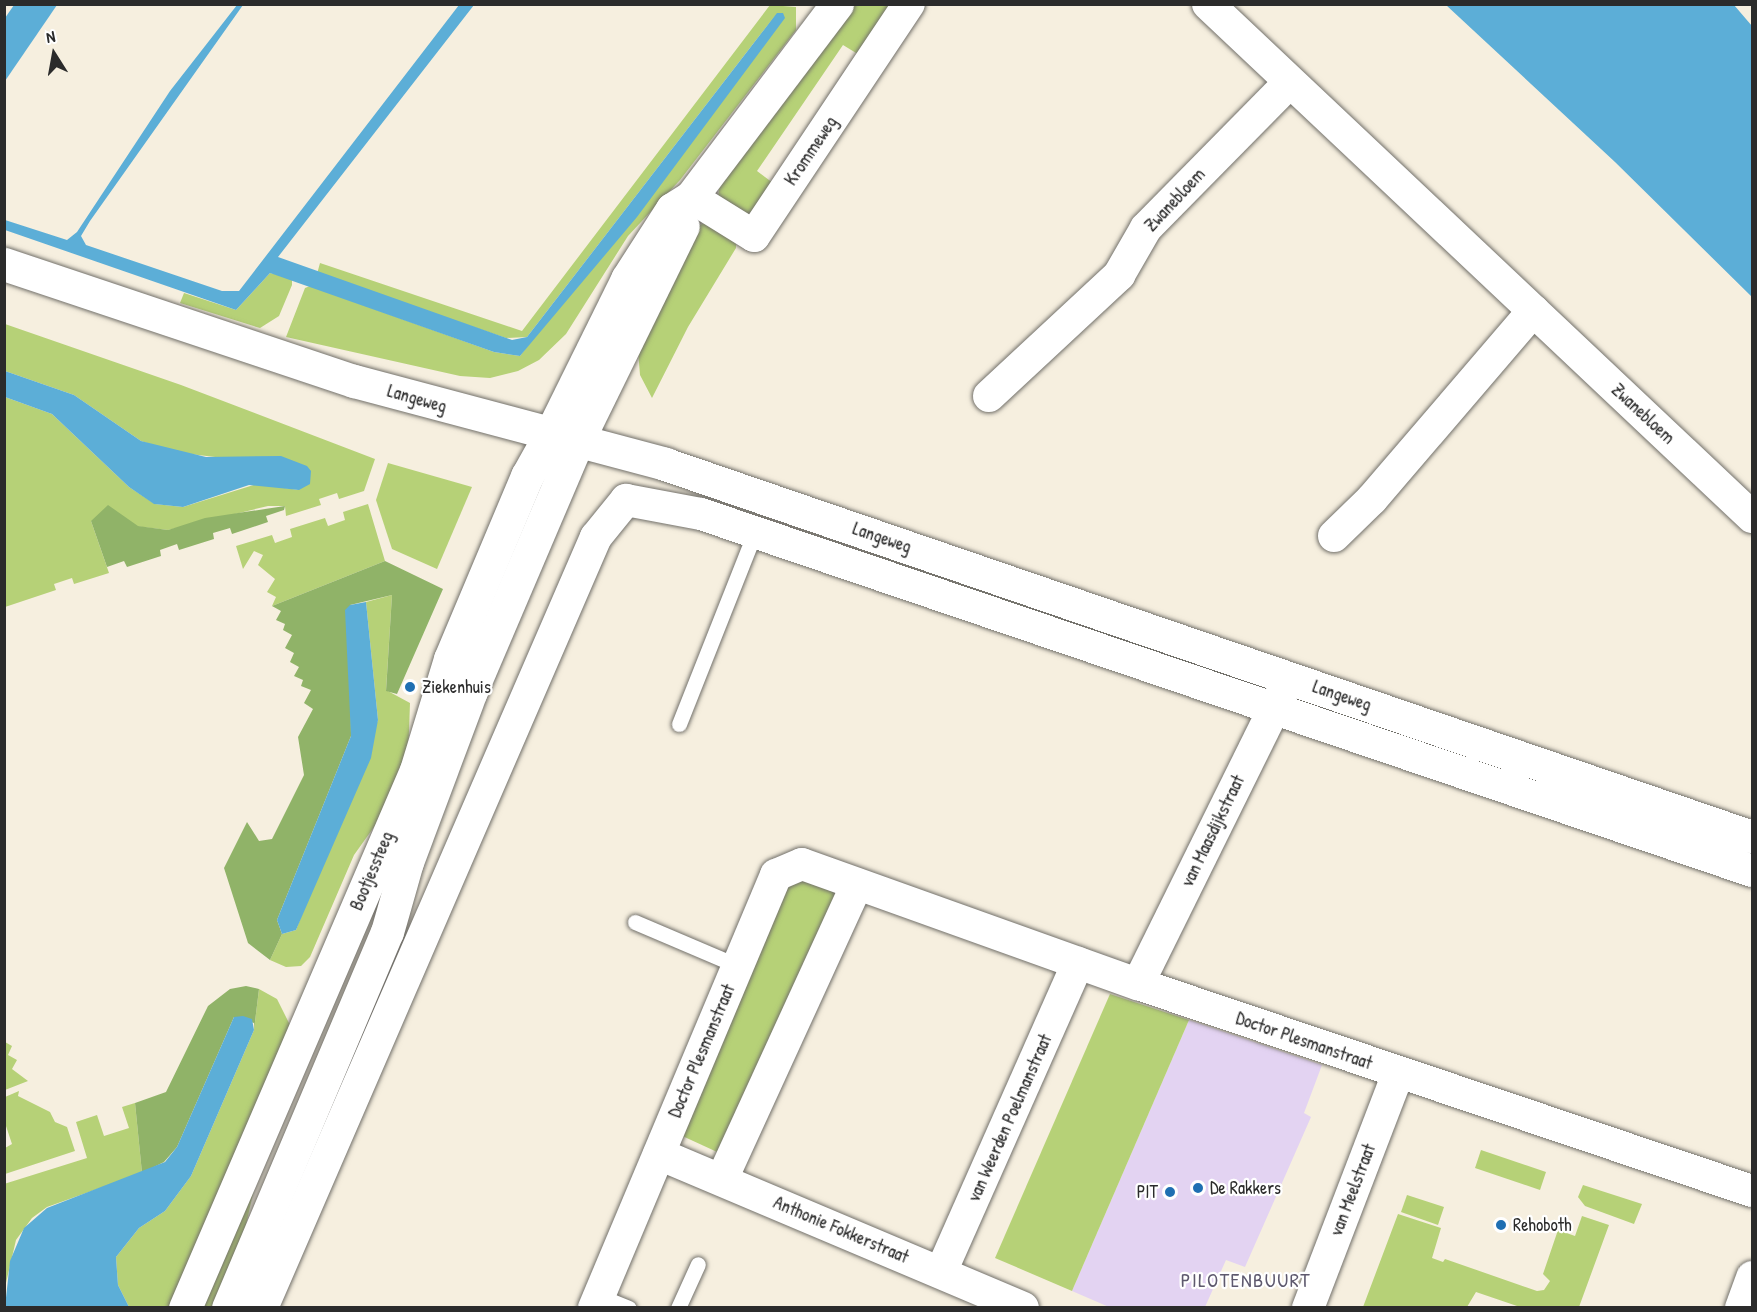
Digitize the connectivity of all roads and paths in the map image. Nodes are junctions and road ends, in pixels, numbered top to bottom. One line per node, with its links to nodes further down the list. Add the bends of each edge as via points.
1 (837, 4): 5 (main road)
2 (909, 4): 5 (street, Krommeweg, via 754,236)
3 (1208, 4): 4 (street, Zwanebloem)
4 (1289, 83): 7 (street, Zwanebloem); 8 (street, Zwanebloem, via 1146,228 1119,275)
5 (690, 196): 9 (main road, via 686,221)
6 (4, 264): 9 (main road, Langeweg, via 354,381)
7 (1533, 311): 10 (street, Zwanebloem); 12 (street, via 1372,498)
8 (989, 396)
9 (564, 436): 13 (main road, Langeweg, via 665,464); 30 (main road, Bootjessteeg, via 527,476 454,648 416,770); 31 (main road, Bootjessteeg, via 407,862 387,932)
10 (1752, 517)
11 (755, 532): 13 (street, Langeweg); 14 (lane); 32 (street, Langeweg, via 700,514 626,500 596,537)
12 (1334, 536)
13 (1283, 692): 15 (main road, Langeweg); 16 (street, Langeweg); 21 (street, van Maasdijkstraat)
14 (679, 724)
15 (1752, 837)
16 (1752, 871)
17 (857, 884): 19 (street, Doctor Plesmanstraat); 20 (street, Doctor Plesmanstraat, via 802,864 787,867 776,875); 24 (street)
18 (634, 922): 20 (lane)
19 (1078, 963): 21 (street, Doctor Plesmanstraat); 27 (street, van Weerden Poelmanstraat)
20 (738, 966): 23 (street, Doctor Plesmanstraat)
21 (1138, 984): 22 (street, Doctor Plesmanstraat)
22 (1398, 1073): 25 (street, Doctor Plesmanstraat); 36 (street, van Meelstraat)
23 (658, 1154): 24 (street, Anthonie Fokkerstraat); 29 (street, Doctor Plesmanstraat)
24 (722, 1179): 27 (street, Anthonie Fokkerstraat)
25 (1752, 1191)
26 (698, 1264): 34 (lane)
27 (941, 1272): 35 (street, Anthonie Fokkerstraat)
28 (1752, 1277): 37 (street)
29 (597, 1302): 33 (lane)
30 (185, 1308)
31 (228, 1308)
32 (262, 1308)
33 (629, 1308)
34 (678, 1308)
35 (1023, 1308)
36 (1308, 1308)
37 (1741, 1308)

